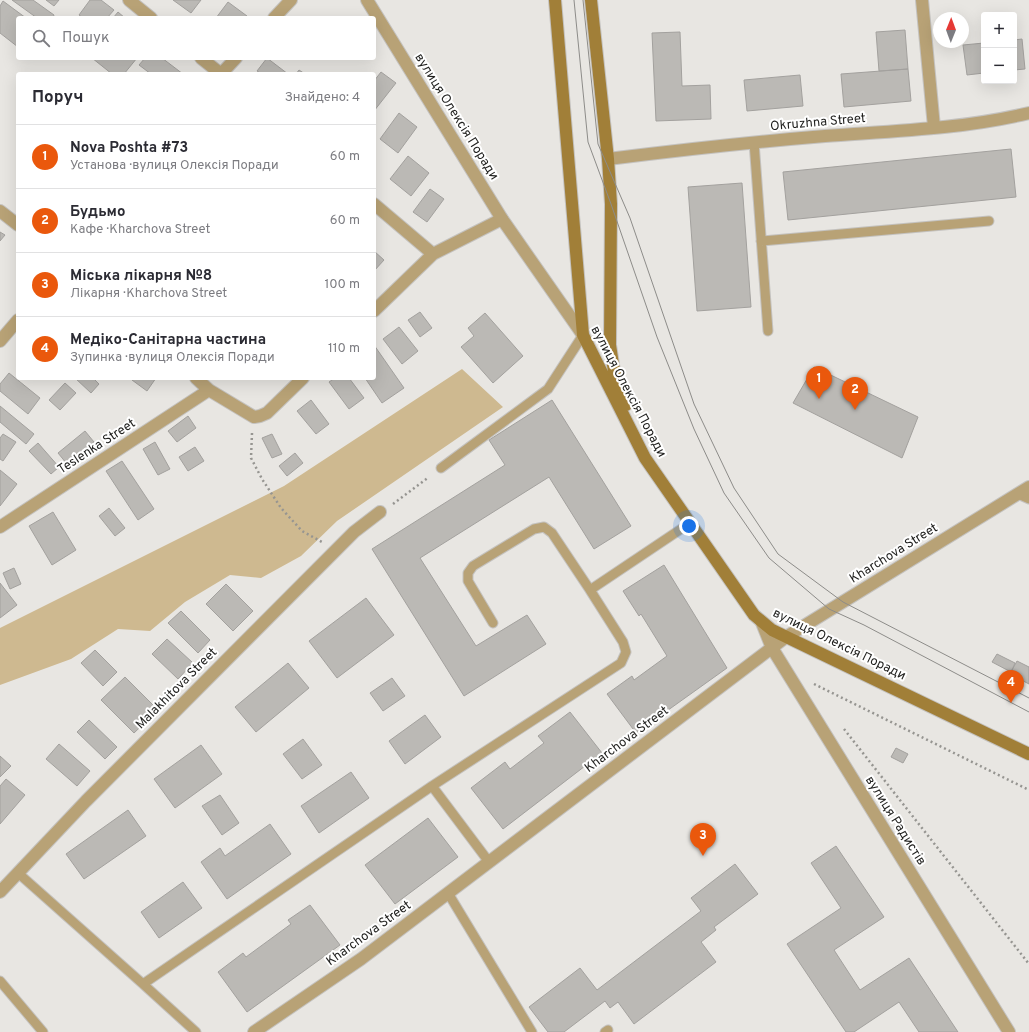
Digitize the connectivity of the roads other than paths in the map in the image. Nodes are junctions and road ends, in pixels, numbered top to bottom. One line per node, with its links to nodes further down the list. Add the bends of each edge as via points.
1 (129, 0): 7 (street)
2 (290, 0): 8 (street)
3 (367, 0): 19 (street, вулиця Олексія Поради)
4 (554, 0): 27 (main road)
5 (591, 0): 16 (main road)
6 (922, 0): 14 (street)
7 (149, 16)
8 (276, 16)
9 (204, 60): 11 (street)
10 (234, 60): 12 (street)
11 (218, 72)
12 (223, 72)
13 (1029, 113): 14 (street, Okruzhna Street, via 1002,120)
14 (934, 128): 15 (street, Okruzhna Street)
15 (754, 142): 16 (street, Okruzhna Street); 22 (lane)
16 (608, 159): 32 (main road, via 611,204 610,344 614,371)
17 (376, 206): 23 (street)
18 (0, 211): 21 (street)
19 (502, 219): 23 (street); 27 (street, вулиця Олексія Поради)
20 (989, 221): 22 (lane)
21 (16, 223)
22 (761, 241): 26 (lane)
23 (433, 254): 24 (street)
24 (376, 309)
25 (16, 322): 28 (street)
26 (768, 331)
27 (583, 335): 32 (main road, вулиця Олексія Поради); 33 (lane, via 548,389)
28 (0, 341)
29 (198, 380): 31 (street)
30 (301, 380): 31 (street, via 267,413 254,417)
31 (210, 390): 38 (street, Teslenka Street)
32 (645, 458): 37 (main road, вулиця Олексія Поради)
33 (441, 468)
34 (1029, 487): 35 (street, Kharchova Street)
35 (1024, 496): 42 (street, Kharchova Street)
36 (380, 512): 47 (street, Malakhitova Street, via 354,532 86,801)
37 (690, 523): 39 (lane); 41 (main road, вулиця Олексія Поради)
38 (0, 527)
39 (590, 590): 40 (lane, via 552,533 544,527 534,529 473,566 468,573 468,581); 45 (lane, via 623,642 626,652 621,663)
40 (493, 623)
41 (762, 623): 42 (main road, вулиця Олексія Поради); 43 (street, вулиця Радистів)
42 (786, 637): 43 (street, Kharchova Street); 44 (main road, вулиця Олексія Поради)
43 (772, 648): 46 (street, Kharchova Street); 56 (street, вулиця Радистів)
44 (1029, 754)
45 (432, 786): 46 (lane); 51 (lane)
46 (489, 862): 49 (street, Kharchova Street)
47 (18, 873): 48 (street, Malakhitova Street); 51 (lane)
48 (0, 892)
49 (448, 893): 54 (street, Kharchova Street, via 361,958); 55 (lane)
50 (0, 981): 52 (lane)
51 (143, 984): 53 (lane)
52 (43, 1032)
53 (196, 1032)
54 (254, 1032)
55 (532, 1032)
56 (1009, 1032)

